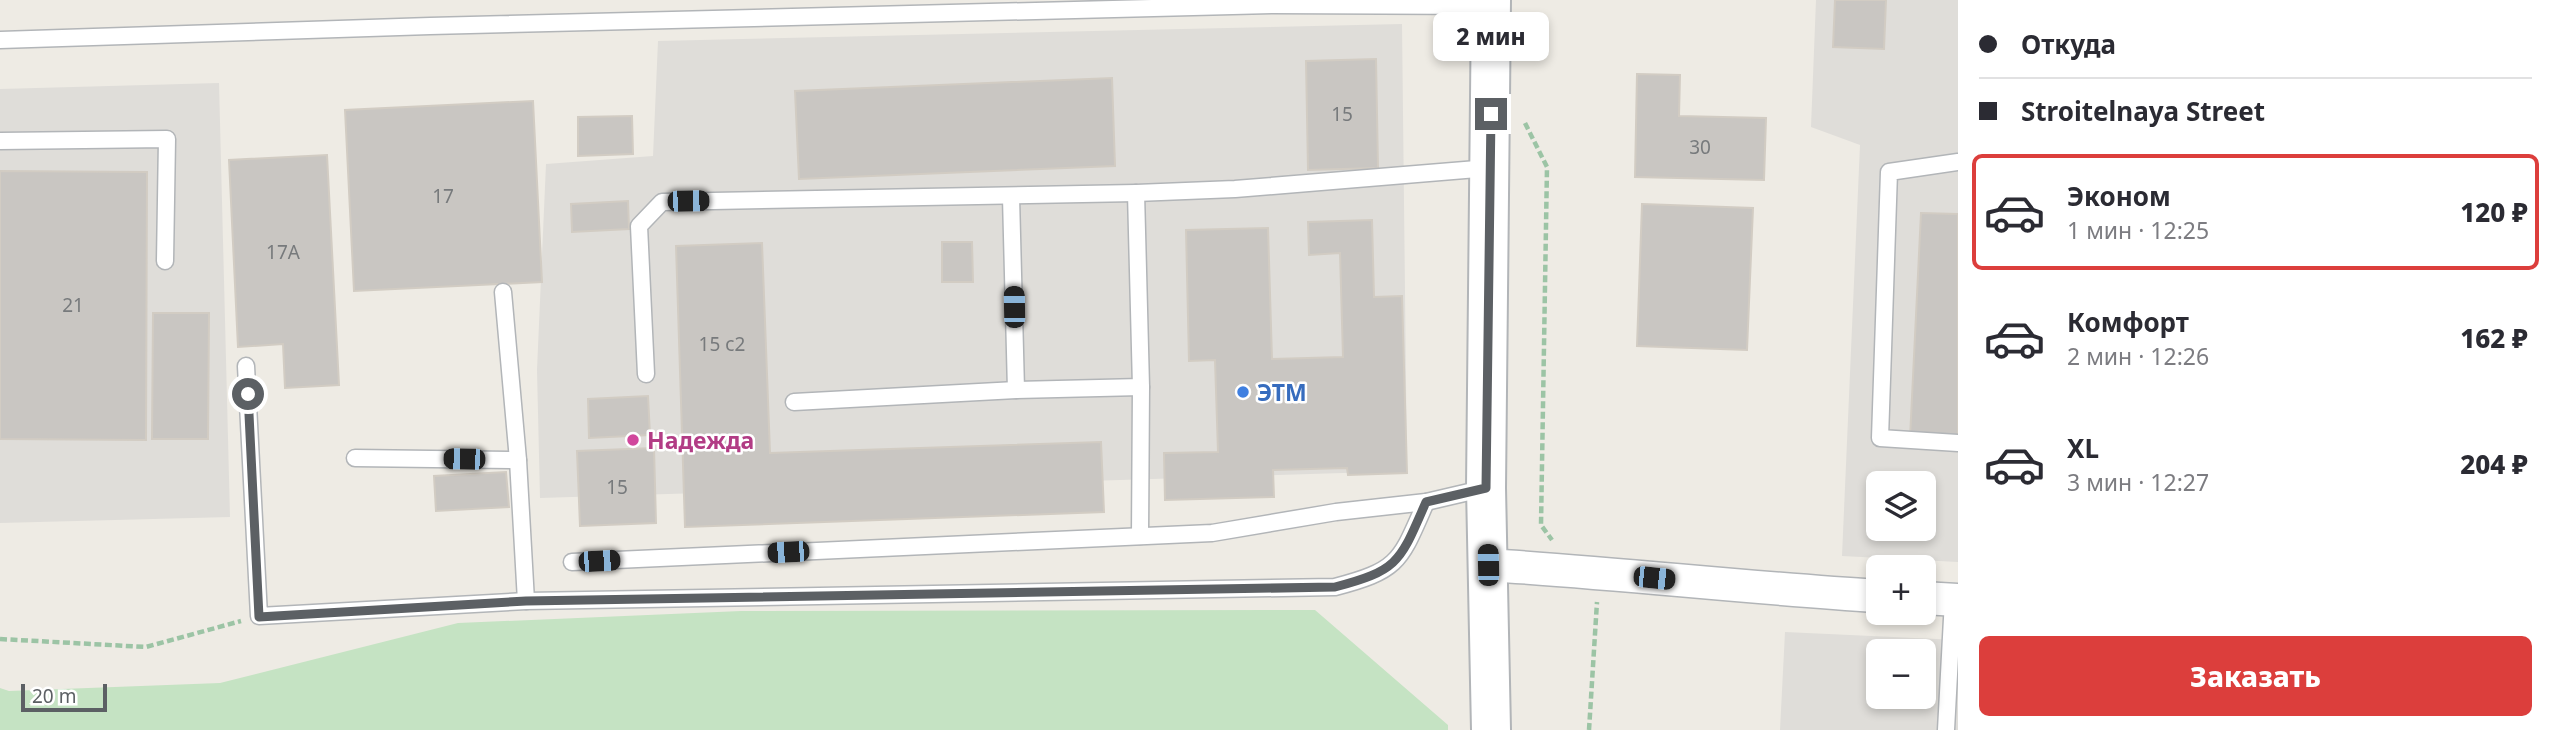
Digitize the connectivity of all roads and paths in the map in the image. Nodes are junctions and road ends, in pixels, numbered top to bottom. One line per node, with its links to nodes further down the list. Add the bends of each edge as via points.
1 (1491, 3): 2 (lane); 6 (street)
2 (0, 40)
3 (1525, 111): 22 (path, via 1525,124 1547,167 1541,525)
4 (0, 141): 9 (lane, via 167,139)
5 (1958, 162): 16 (lane, via 1889,172 1880,438)
6 (1491, 168): 7 (lane); 19 (street)
7 (1136, 194): 8 (lane); 13 (lane)
8 (1011, 197): 12 (lane, via 662,202 639,226); 14 (lane)
9 (165, 261)
10 (503, 292): 18 (lane)
11 (246, 366): 29 (lane)
12 (646, 374)
13 (1141, 387): 14 (lane); 21 (lane)
14 (1016, 390): 15 (lane)
15 (794, 402)
16 (1958, 443)
17 (355, 458): 18 (lane)
18 (518, 460): 28 (lane)
19 (1486, 488): 20 (lane); 24 (street)
20 (1426, 502): 21 (lane, via 1212,533); 28 (lane, via 1403,553 1377,576 1335,587)
21 (1140, 536): 23 (lane)
22 (1557, 546)
23 (572, 562)
24 (1488, 565): 25 (street); 31 (street)
25 (1599, 572): 26 (street, via 1738,588); 32 (path)
26 (1866, 595)
27 (1945, 600): 33 (lane)
28 (526, 601): 29 (lane)
29 (259, 617): 30 (path, via 146,647)
30 (0, 639)
31 (1491, 730)
32 (1589, 730)
33 (1946, 730)

